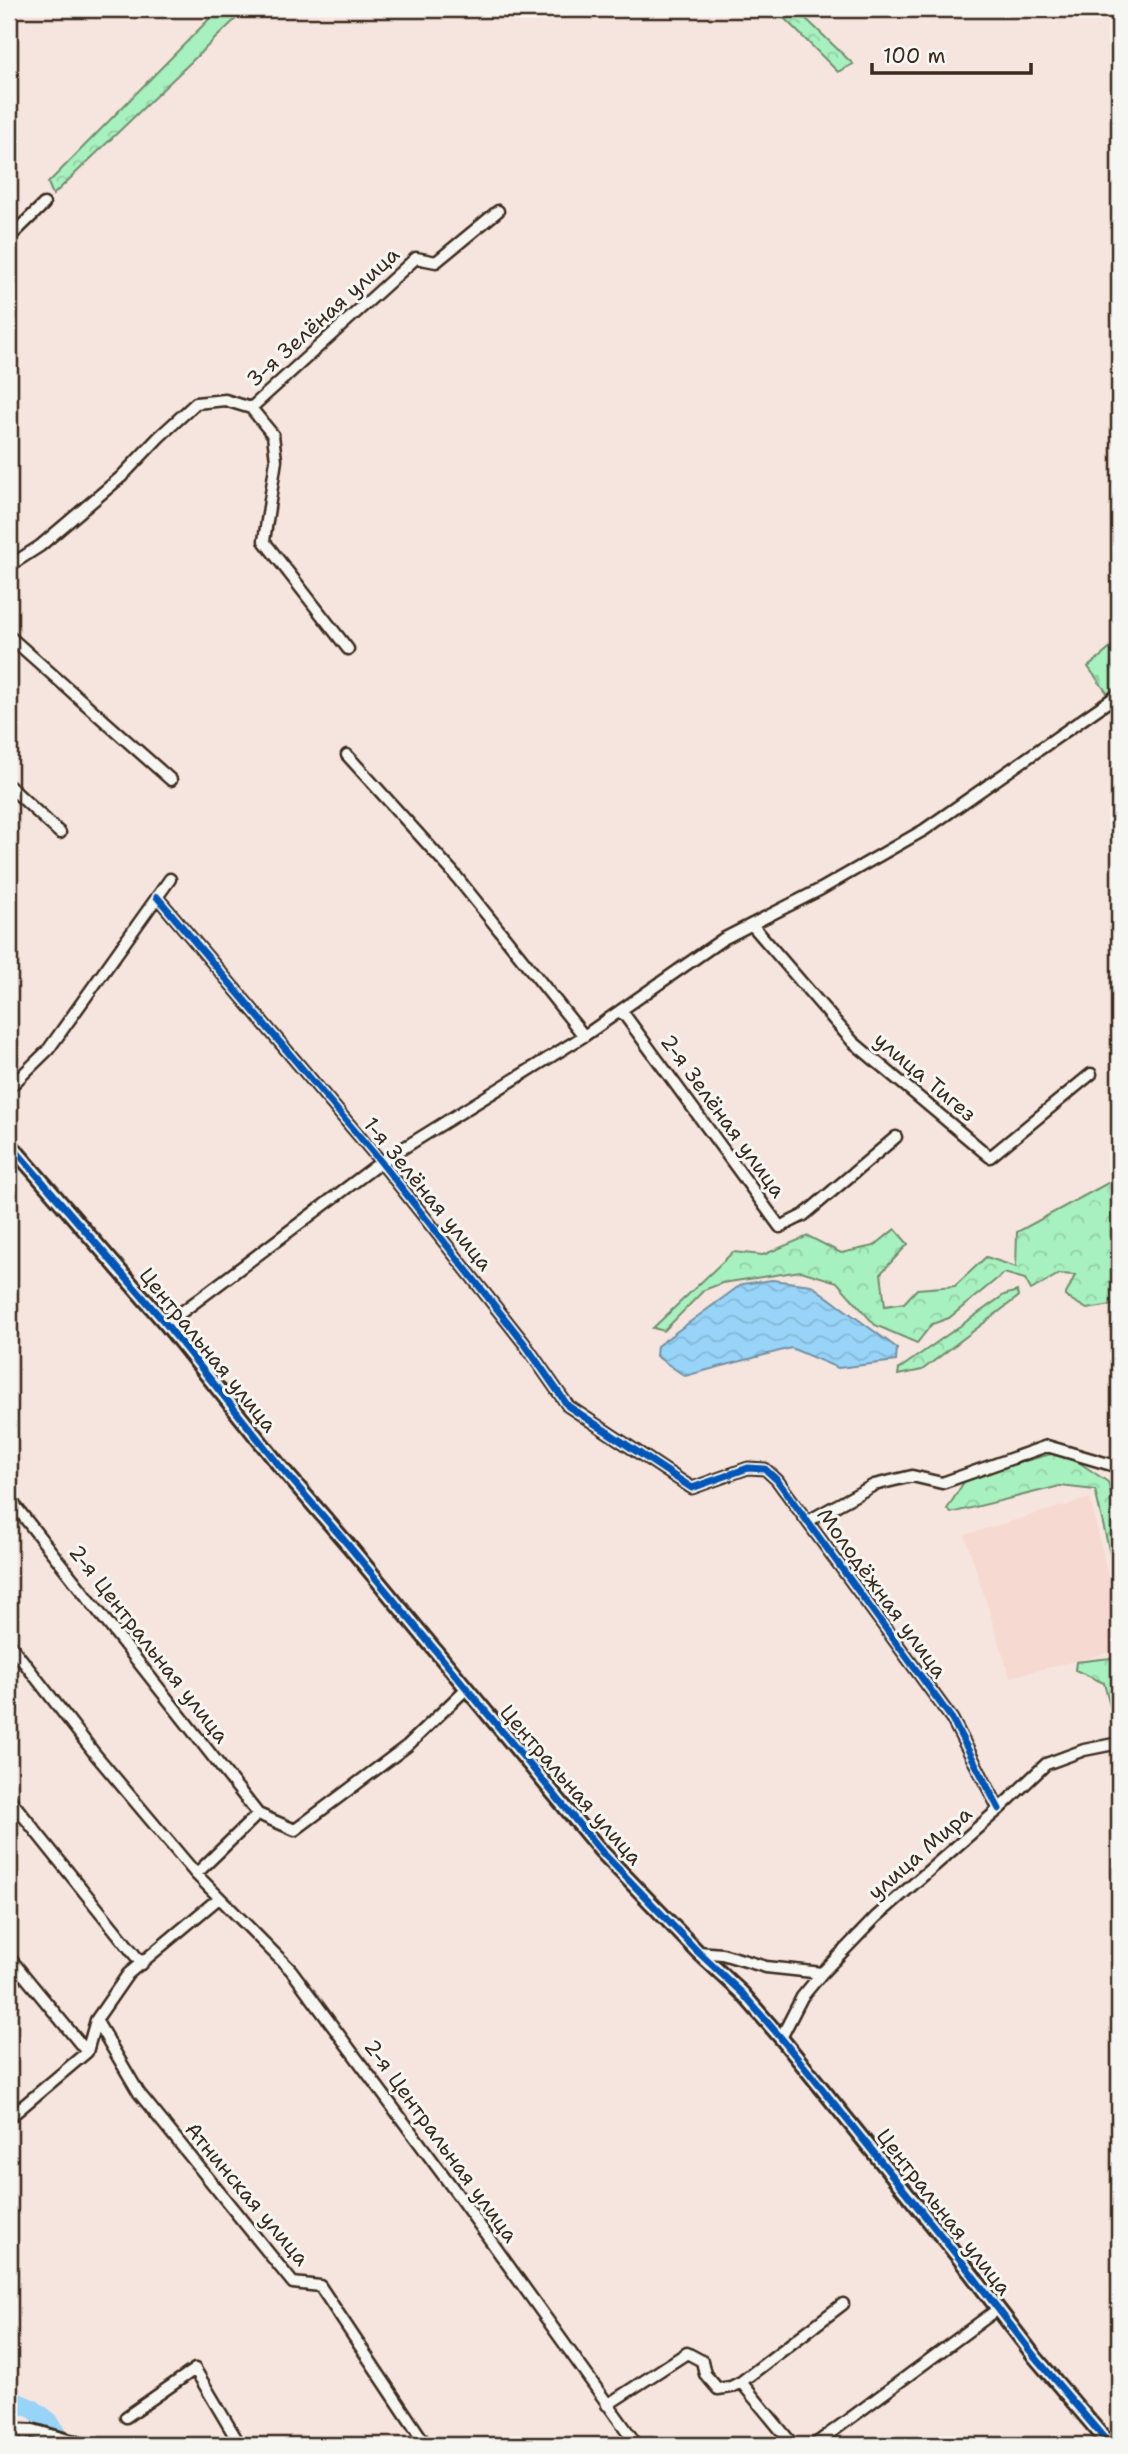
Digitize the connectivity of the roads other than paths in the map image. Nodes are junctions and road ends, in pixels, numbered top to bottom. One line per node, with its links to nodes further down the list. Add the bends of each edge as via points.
1 (44, 204): 3 (street)
2 (498, 211): 4 (street, 3-я Зелёная улица, via 436,262 416,258)
3 (9, 238)
4 (251, 408): 5 (street, 3-я Зелёная улица, via 225,400 196,403 121,477 40,546); 7 (street, via 273,435 276,460 264,541)
5 (9, 566)
6 (9, 636): 10 (street)
7 (348, 649)
8 (1119, 694): 15 (street, via 924,830)
9 (347, 755): 17 (street, via 451,870)
10 (172, 780)
11 (9, 786): 12 (street)
12 (60, 833)
13 (170, 879): 14 (street)
14 (157, 897): 19 (street, via 48,1050); 22 (street, 1-я Зелёная улица)
15 (752, 925): 16 (street, via 723,939); 18 (street, улица Тигез, via 853,1042 990,1157)
16 (621, 1010): 17 (street); 20 (street, 2-я Зелёная улица, via 780,1227 804,1215)
17 (583, 1036): 22 (street)
18 (1091, 1074)
19 (9, 1088)
20 (896, 1137)
21 (9, 1143): 23 (street, Центральная улица)
22 (381, 1162): 23 (street); 25 (street, 1-я Зелёная улица, via 568,1406)
23 (166, 1324): 29 (street, Центральная улица)
24 (1119, 1465): 27 (street, Молодёжная улица, via 1047,1446 942,1483 912,1476 874,1485)
25 (692, 1488): 27 (street, Молодёжная улица, via 748,1468 765,1469)
26 (9, 1498): 33 (street, 2-я Центральная улица)
27 (807, 1521): 32 (street, Молодёжная улица, via 952,1719)
28 (9, 1643): 34 (street, 2-я Центральная улица)
29 (466, 1689): 33 (street, 2-я Центральная улица, via 407,1746 295,1830); 36 (street, Центральная улица, via 601,1851)
30 (1119, 1743): 32 (street, улица Мира, via 1046,1764)
31 (9, 1798): 38 (street)
32 (999, 1810): 39 (street, улица Мира, via 876,1917)
33 (258, 1814): 34 (street)
34 (196, 1874): 35 (street, 2-я Центральная улица)
35 (219, 1898): 38 (street); 47 (street, 2-я Центральная улица, via 291,1970)
36 (698, 1952): 39 (street); 41 (street, Центральная улица)
37 (9, 1957): 42 (street)
38 (142, 1964): 40 (street, via 128,1974)
39 (822, 1973): 41 (street, улица Мира)
40 (96, 2020): 42 (street); 52 (street, Атнинская улица, via 139,2093 293,2283 320,2286)
41 (781, 2038): 45 (street, Центральная улица)
42 (88, 2052): 43 (street)
43 (9, 2118)
44 (843, 2304): 46 (street)
45 (998, 2309): 55 (street); 56 (street, Центральная улица)
46 (741, 2382): 47 (street, via 718,2389 705,2374 702,2361 687,2354); 54 (street)
47 (607, 2405): 53 (street, 2-я Центральная улица)
48 (126, 2417): 51 (street, via 195,2369)
49 (9, 2430): 50 (street, via 33,2431)
50 (82, 2445)
51 (240, 2445)
52 (426, 2445)
53 (637, 2445)
54 (793, 2445)
55 (814, 2445)
56 (1110, 2445)

